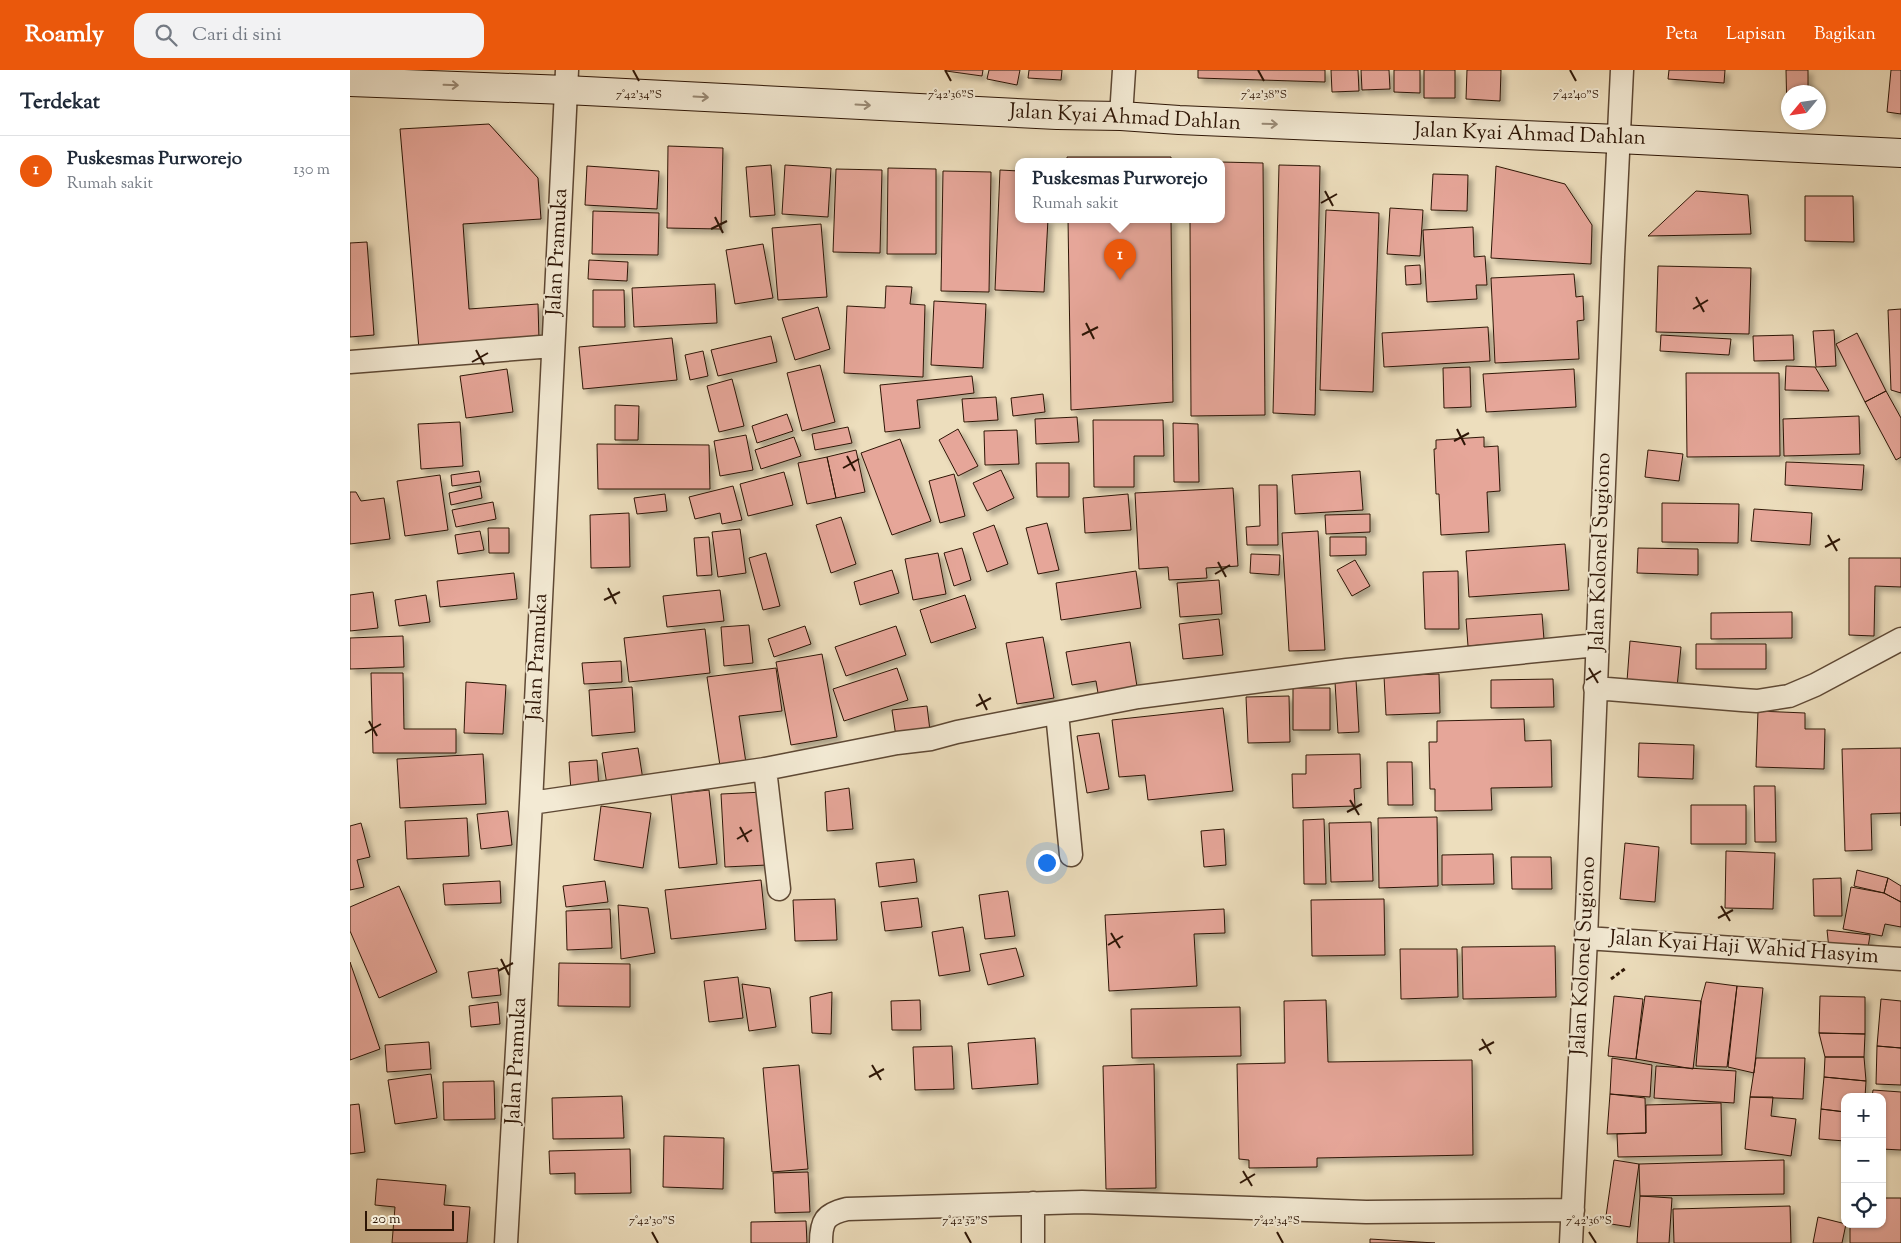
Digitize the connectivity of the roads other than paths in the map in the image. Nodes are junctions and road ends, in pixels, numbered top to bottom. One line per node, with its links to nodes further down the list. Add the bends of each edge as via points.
1 (1124, 70): 5 (street)
2 (1622, 70): 6 (street, Jalan Kolonel Sugiono)
3 (566, 80): 4 (street, Jalan Kyai Ahmad Dahlan, one-way to 3); 5 (street, Jalan Kyai Ahmad Dahlan, one-way to 5, via 1057,115); 8 (street, Jalan Pramuka)
4 (350, 82)
5 (1121, 116): 6 (street, Jalan Kyai Ahmad Dahlan, one-way to 6)
6 (1618, 139): 7 (street, Jalan Kyai Ahmad Dahlan); 11 (street, Jalan Kolonel Sugiono)
7 (1901, 153)
8 (553, 346): 9 (street); 15 (street, Jalan Pramuka)
9 (350, 362)
10 (1901, 639): 12 (street, via 1815,685 1778,699 1757,701)
11 (1597, 645): 12 (street, Jalan Kolonel Sugiono); 13 (street, via 1348,670 1138,697)
12 (1595, 688): 18 (street, Jalan Kolonel Sugiono)
13 (1058, 713): 14 (street); 16 (street)
14 (765, 769): 15 (street); 17 (street)
15 (531, 803): 22 (street, Jalan Pramuka)
16 (1071, 855)
17 (779, 889)
18 (1586, 938): 19 (street, Jalan Kyai Haji Wahid Hasyim); 21 (street, Jalan Kolonel Sugiono)
19 (1901, 959)
20 (1033, 1204): 21 (street, via 1082,1202 1366,1212); 23 (street, via 847,1209 824,1221); 24 (street)
21 (1573, 1210): 25 (street, Jalan Kolonel Sugiono)
22 (506, 1243)
23 (821, 1243)
24 (1033, 1243)
25 (1570, 1243)

